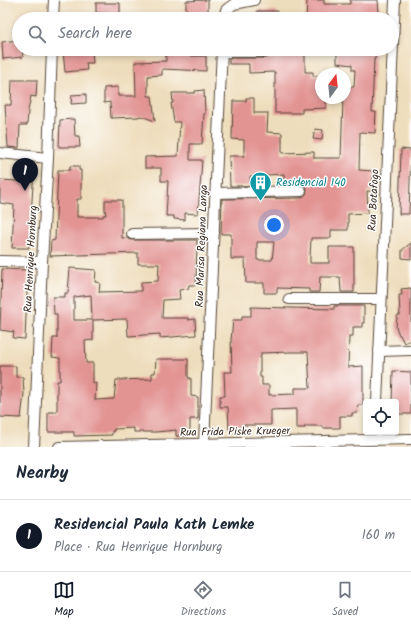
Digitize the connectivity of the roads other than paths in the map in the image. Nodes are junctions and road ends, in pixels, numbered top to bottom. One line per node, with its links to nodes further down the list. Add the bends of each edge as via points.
1 (54, 0): 4 (street)
2 (254, 0): 5 (street, via 234,4)
3 (395, 0): 6 (street, Rua Botafogo)
4 (53, 12)
5 (226, 12)
6 (394, 12)
7 (52, 56): 11 (street, Rua Henrique Hornburg)
8 (222, 56): 13 (street, Rua Marisa Regiana Langa)
9 (392, 56): 19 (street, Rua Botafogo)
10 (0, 153): 11 (street)
11 (48, 158): 17 (street, Rua Henrique Hornburg)
12 (302, 191): 13 (street)
13 (215, 193): 14 (street, Rua Marisa Regiana Langa)
14 (214, 233): 15 (street); 25 (street, Rua Marisa Regiana Langa)
15 (132, 234)
16 (0, 261): 17 (street)
17 (42, 262): 27 (street, Rua Henrique Hornburg)
18 (289, 299): 19 (street)
19 (381, 299): 21 (street, Rua Botafogo)
20 (411, 350): 21 (street)
21 (379, 351): 22 (street, Rua Botafogo)
22 (377, 399)
23 (376, 436): 24 (street, Rua Frida Piske Krueger); 26 (street, Rua Frida Piske Krueger)
24 (411, 440)
25 (204, 443): 26 (street, Rua Frida Piske Krueger); 28 (street, Rua Frida Piske Krueger)
26 (297, 444)
27 (34, 447)
28 (59, 447)

